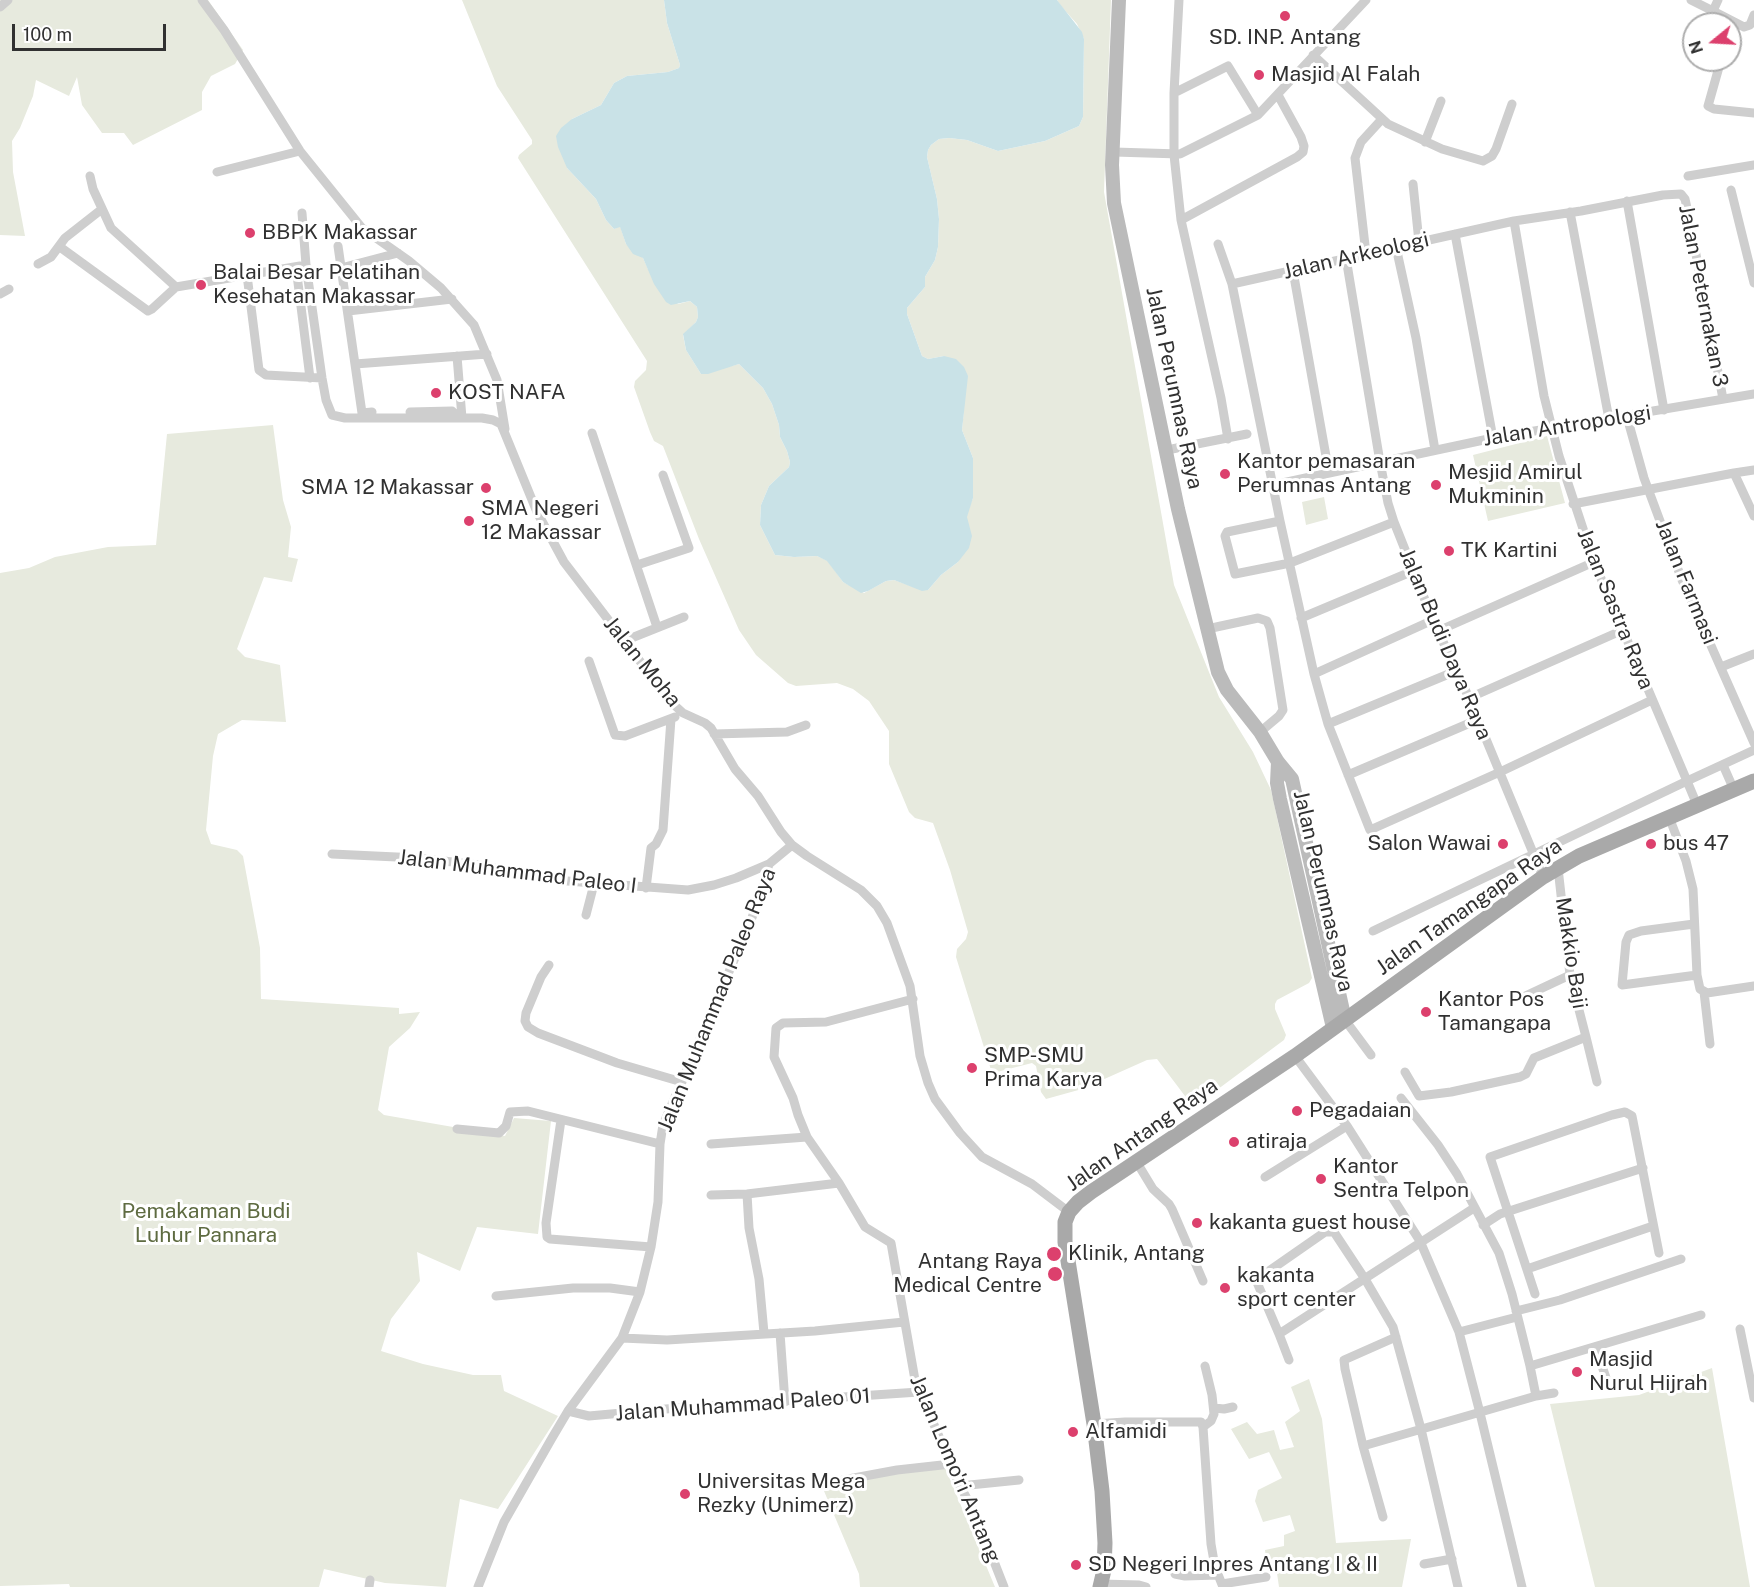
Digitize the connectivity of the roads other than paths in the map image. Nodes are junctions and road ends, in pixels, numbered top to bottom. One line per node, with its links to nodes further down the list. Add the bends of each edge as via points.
1 (8, 0): 8 (street)
2 (202, 0): 22 (street, Jalan Moha)
3 (1119, 0): 23 (street, Jalan Perumnas Raya)
4 (1179, 0): 14 (street)
5 (1366, 0): 12 (street)
6 (1690, 0): 9 (street)
7 (1718, 0): 9 (street)
8 (0, 7)
9 (1713, 11)
10 (1754, 15): 11 (street, via 1747,27)
11 (1742, 25)
12 (1313, 55): 15 (street); 20 (street)
13 (1718, 72): 18 (street, via 1708,106)
14 (1174, 93): 19 (street, via 1228,66); 24 (street)
15 (1278, 95): 19 (street); 36 (street, via 1301,137 1303,152)
16 (1441, 101): 21 (street)
17 (1512, 105): 21 (street, via 1496,149 1483,161)
18 (1754, 113)
19 (1258, 115): 24 (street)
20 (1382, 119): 21 (street); 45 (street, via 1360,142 1355,158)
21 (1425, 142)
22 (300, 151): 26 (street); 44 (street, Jalan Moha, via 362,228)
23 (1114, 152): 24 (street); 76 (street, Jalan Perumnas Raya, via 1114,203)
24 (1174, 155): 36 (street)
25 (1754, 165): 28 (street)
26 (217, 172)
27 (90, 176): 33 (street)
28 (1688, 176)
29 (1413, 184): 39 (street)
30 (1731, 190): 52 (street)
31 (1681, 194): 32 (street, Jalan Arkeologi); 65 (street, Jalan Peternakan 3, via 1686,200)
32 (1627, 201): 34 (street, Jalan Arkeologi); 66 (street)
33 (102, 209): 42 (street, via 65,238); 54 (street, via 111,228)
34 (1570, 212): 37 (street, Jalan Arkeologi); 69 (street)
35 (302, 213): 48 (street)
36 (1181, 220): 75 (street)
37 (1514, 221): 38 (street, Jalan Arkeologi); 70 (street, Jalan Sastra Raya)
38 (1455, 234): 39 (street, Jalan Arkeologi); 74 (street)
39 (1419, 242): 43 (street, Jalan Arkeologi)
40 (1218, 244): 53 (street)
41 (338, 246): 49 (street)
42 (60, 247): 47 (street); 54 (street, via 144,310 152,309)
43 (1396, 247): 45 (street, Jalan Arkeologi); 77 (street)
44 (398, 253): 49 (street); 57 (street, Jalan Moha)
45 (1366, 254): 46 (street, Jalan Arkeologi)
46 (1346, 258): 50 (street, Jalan Arkeologi); 78 (street, Jalan Budi Daya Raya)
47 (38, 264)
48 (301, 266): 51 (street); 62 (street); 63 (street)
49 (341, 268): 58 (street)
50 (1293, 271): 53 (street, Jalan Arkeologi); 80 (street)
51 (247, 275): 54 (street); 62 (street, via 259,370 266,375)
52 (1754, 283)
53 (1232, 284): 83 (street)
54 (176, 287)
55 (9, 289): 56 (street)
56 (0, 294)
57 (452, 299): 58 (street); 59 (street, Jalan Moha, via 474,325)
58 (348, 311): 61 (street)
59 (488, 354): 60 (street); 71 (street, Jalan Moha, via 497,380)
60 (457, 356): 61 (street); 68 (street)
61 (355, 364): 68 (street, via 362,413 452,411)
62 (310, 378): 63 (street)
63 (322, 378): 68 (street, via 329,410 338,417)
64 (1754, 394): 65 (street, Jalan Antropologi)
65 (1723, 399): 66 (street, Jalan Antropologi)
66 (1665, 410): 67 (street, Jalan Antropologi)
67 (1627, 417): 69 (street, Jalan Antropologi); 84 (street, Jalan Farmasi)
68 (460, 418): 71 (street, via 493,420)
69 (1608, 419): 70 (street, Jalan Antropologi)
70 (1552, 428): 74 (street, Jalan Antropologi); 85 (street, Jalan Sastra Raya)
71 (505, 431): 100 (street, Jalan Moha, via 537,512 564,562)
72 (592, 433): 91 (street)
73 (1247, 434): 75 (street)
74 (1493, 438): 77 (street, Jalan Antropologi)
75 (1228, 439): 76 (street)
76 (1167, 450): 97 (street, Jalan Perumnas Raya)
77 (1435, 450): 78 (street, Jalan Antropologi)
78 (1380, 462): 80 (street, Jalan Antropologi); 88 (street, Jalan Budi Daya Raya)
79 (1754, 470): 81 (street)
80 (1329, 473): 83 (street, Jalan Antropologi)
81 (1734, 473): 84 (street); 86 (street)
82 (663, 475): 91 (street, via 689,548)
83 (1273, 485): 87 (street)
84 (1649, 490): 85 (street); 103 (street, Jalan Farmasi, via 1682,580)
85 (1573, 504): 89 (street, Jalan Sastra Raya)
86 (1754, 516)
87 (1280, 521): 90 (street); 90 (street, via 1227,532 1225,536 1234,572)
88 (1394, 522): 90 (street); 92 (street, Jalan Budi Daya Raya)
89 (1594, 562): 98 (street, Jalan Sastra Raya); 99 (street)
90 (1290, 563): 94 (street)
91 (637, 565): 96 (street)
92 (1413, 571): 94 (street); 95 (street, Jalan Budi Daya Raya)
93 (684, 617): 96 (street)
94 (1301, 618): 105 (street)
95 (1433, 620): 99 (street, Jalan Budi Daya Raya); 105 (street)
96 (657, 627): 100 (street)
97 (1207, 628): 113 (street, Jalan Perumnas Raya, via 1218,672 1227,690); 113 (street, via 1258,618 1267,621 1283,710)
98 (1623, 630): 106 (street); 107 (street, Jalan Sastra Raya)
99 (1438, 631): 104 (street, Jalan Budi Daya Raya)
100 (624, 641): 108 (street, Jalan Moha)
101 (1754, 654): 103 (street)
102 (589, 661): 109 (street, via 615,735 625,736)
103 (1721, 667): 115 (street, Jalan Farmasi)
104 (1456, 671): 106 (street, Jalan Budi Daya Raya); 111 (street)
105 (1314, 674): 111 (street)
106 (1469, 698): 110 (street, Jalan Budi Daya Raya)
107 (1652, 700): 118 (street); 120 (street, Jalan Sastra Raya)
108 (683, 713): 109 (street); 114 (street, Jalan Moha, via 705,723)
109 (671, 719): 132 (street, via 663,830 651,848)
110 (1477, 720): 118 (street, Jalan Budi Daya Raya); 119 (street)
111 (1328, 724): 119 (street)
112 (806, 725): 114 (street, via 787,732)
113 (1260, 732): 143 (street, Jalan Perumnas Raya, via 1292,779)
114 (714, 734): 125 (street, Jalan Moha, via 735,769)
115 (1754, 743)
116 (1754, 750): 117 (street)
117 (1723, 765): 120 (street); 122 (street)
118 (1500, 772): 119 (street, via 1370,830); 127 (street, Jalan Budi Daya Raya)
119 (1348, 775)
120 (1687, 781): 123 (street, Jalan Sastra Raya); 127 (street)
121 (1754, 781): 122 (main road, Jalan Tamangapa Raya)
122 (1734, 790): 123 (main road, Jalan Tamangapa Raya)
123 (1697, 805): 124 (main road, Jalan Tamangapa Raya)
124 (1669, 817): 129 (main road, Jalan Tamangapa Raya); 134 (street, via 1690,879)
125 (792, 844): 128 (street, Jalan Muhammad Paleo Raya); 142 (street, Jalan Moha, via 861,890 877,906 887,922)
126 (332, 854): 131 (street, Jalan Muhammad Paleo I, via 435,860 487,866 525,877)
127 (1532, 855): 130 (street, Jalan Budi Daya Raya); 135 (street)
128 (769, 864): 132 (street, Jalan Muhammad Paleo I, via 700,888); 149 (street, Jalan Muhammad Paleo Raya, via 750,923)
129 (1558, 868): 130 (main road, Jalan Tamangapa Raya); 137 (street, Makkio Baji)
130 (1543, 877): 143 (main road, Jalan Tamangapa Raya)
131 (594, 884): 132 (street, Jalan Muhammad Paleo I); 133 (street)
132 (646, 888)
133 (586, 915)
134 (1694, 924): 138 (street); 138 (street, via 1629,935 1622,985)
135 (1374, 931)
136 (549, 965): 149 (street, via 526,1013 528,1026 617,1063)
137 (1570, 975): 141 (street); 144 (street, Makkio Baji)
138 (1697, 975): 140 (street)
139 (1754, 986): 140 (street)
140 (1704, 992): 145 (street)
141 (1521, 998)
142 (913, 999): 155 (street, via 825,1022 783,1023 776,1028 774,1057); 165 (street, Jalan Moha, via 920,1056 935,1099 982,1157 1032,1184)
143 (1339, 1024): 146 (street); 147 (main road, Jalan Antang Raya)
144 (1586, 1037): 148 (street, via 1534,1059 1520,1077 1452,1092 1419,1096); 150 (street, Makkio Baji)
145 (1710, 1044)
146 (1371, 1055)
147 (1295, 1056): 153 (street); 158 (main road, Jalan Antang Raya)
148 (1405, 1072)
149 (682, 1082): 156 (street, Jalan Muhammad Paleo Raya, via 663,1125)
150 (1598, 1082)
151 (1401, 1098): 164 (street, via 1438,1145)
152 (561, 1120): 154 (street, via 513,1111 499,1133); 156 (street); 170 (street, via 547,1237)
153 (1347, 1126): 160 (street); 169 (street)
154 (457, 1129)
155 (807, 1137): 157 (street); 161 (street)
156 (660, 1144): 170 (street, Jalan Muhammad Paleo Raya, via 658,1202)
157 (711, 1144)
158 (1136, 1161): 165 (main road, Jalan Antang Raya); 175 (street, via 1153,1189 1172,1209)
159 (1643, 1168): 166 (street); 166 (street, via 1630,1114 1612,1115 1491,1156); 168 (street)
160 (1265, 1177)
161 (839, 1183): 162 (street); 181 (street, Jalan Lomo'ri Antang, via 865,1227 891,1243)
162 (747, 1194): 163 (street); 185 (street)
163 (711, 1196)
164 (1474, 1208): 167 (street); 169 (street)
165 (1069, 1212): 203 (main road, Jalan Antang Raya, via 1065,1222 1067,1253)
166 (1504, 1212): 167 (street); 173 (street)
167 (1486, 1223): 179 (street)
168 (1653, 1226): 171 (street); 173 (street)
169 (1420, 1241): 174 (street); 183 (street)
170 (651, 1247): 176 (street, Jalan Muhammad Paleo Raya)
171 (1659, 1253)
172 (1681, 1258): 179 (street)
173 (1527, 1269): 177 (street)
174 (1365, 1279): 186 (street); 186 (street, via 1336,1233 1325,1232 1256,1280); 187 (street)
175 (1203, 1281)
176 (640, 1292): 178 (street, via 581,1287); 188 (street, Jalan Muhammad Paleo Raya)
177 (1535, 1294)
178 (496, 1296)
179 (1521, 1311): 183 (street); 191 (street)
180 (1701, 1315): 189 (street)
181 (904, 1322): 184 (street); 194 (street, Jalan Lomo'ri Antang)
182 (1740, 1329): 196 (street)
183 (1459, 1332): 202 (street)
184 (780, 1333): 185 (street); 198 (street)
185 (764, 1334): 188 (street, via 667,1340)
186 (1279, 1334): 190 (street)
187 (1396, 1337): 205 (street); 206 (street, via 1344,1360)
188 (622, 1338): 201 (street, Jalan Muhammad Paleo Raya)
189 (1596, 1348): 191 (street); 193 (street)
190 (1289, 1360)
191 (1537, 1364): 197 (street)
192 (1205, 1366): 200 (street)
193 (1606, 1378)
194 (919, 1392): 198 (street, Jalan Muhammad Paleo 01); 207 (street, Jalan Lomo'ri Antang)
195 (1554, 1393): 197 (street)
196 (1754, 1393)
197 (1539, 1395): 202 (street)
198 (785, 1402): 201 (street, Jalan Muhammad Paleo 01, via 589,1416)
199 (1233, 1407): 200 (street)
200 (1214, 1408): 204 (street, via 1213,1419)
201 (568, 1411): 219 (street, Jalan Muhammad Paleo Raya, via 504,1522)
202 (1480, 1413): 205 (street); 223 (street)
203 (1094, 1424): 204 (street, via 1199,1421); 217 (main road, Jalan Antang Raya, via 1105,1543)
204 (1203, 1427): 215 (street, via 1210,1536)
205 (1421, 1429): 206 (street); 212 (street)
206 (1363, 1446): 211 (street)
207 (951, 1464): 208 (street); 210 (street, Jalan Lomo'ri Antang)
208 (843, 1480)
209 (1019, 1480): 210 (street)
210 (960, 1486): 220 (street, Jalan Lomo'ri Antang)
211 (1383, 1517)
212 (1452, 1559): 213 (street); 222 (street)
213 (1424, 1564)
214 (1175, 1574): 215 (street)
215 (1218, 1575): 218 (street)
216 (1266, 1577): 218 (street)
217 (1101, 1586): 221 (street)
218 (1222, 1586)
219 (478, 1587)
220 (1004, 1587)
221 (1146, 1587)
222 (1458, 1587)
223 (1522, 1587)

